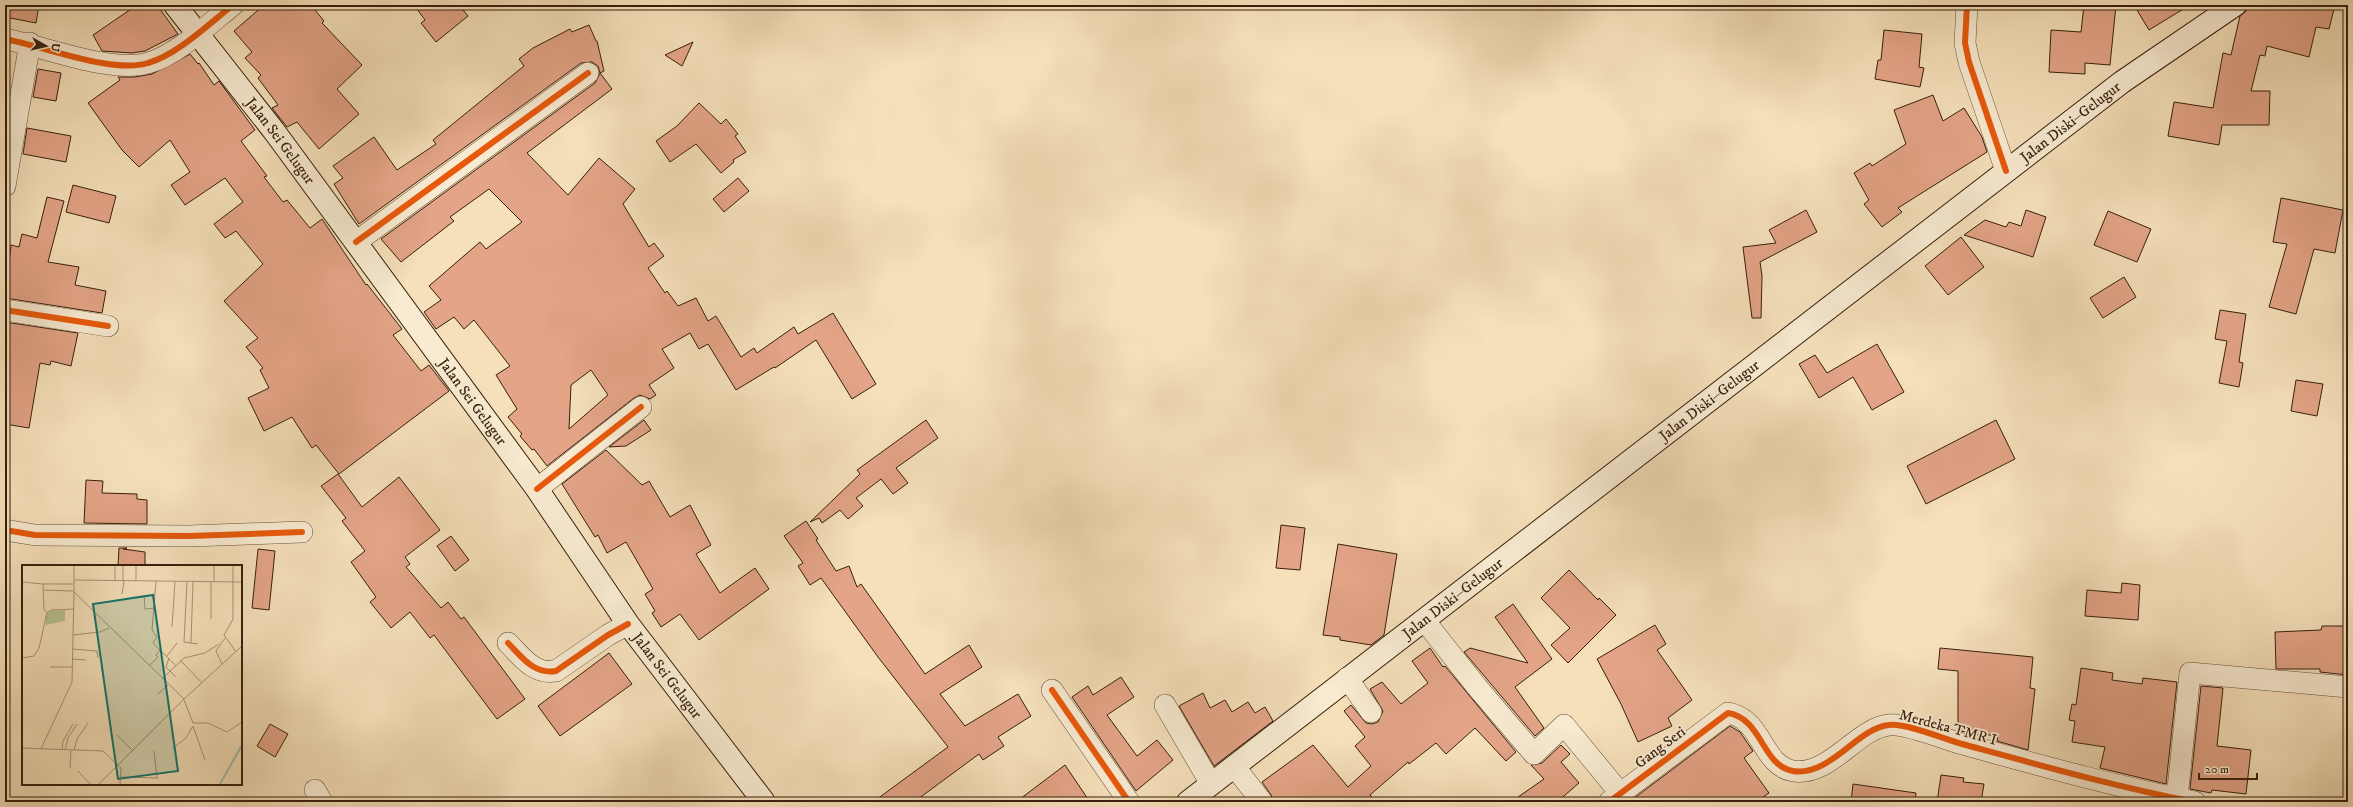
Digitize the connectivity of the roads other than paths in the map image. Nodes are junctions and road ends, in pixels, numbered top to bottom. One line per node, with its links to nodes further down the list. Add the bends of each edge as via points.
1 (175, 5): 5 (main road, Jalan Sei Gelugur)
2 (233, 5): 5 (street)
3 (1967, 5): 9 (street, via 1965,43 1968,62)
4 (2225, 8): 9 (main road, Jalan Diski–Gelugur, via 2122,82)
5 (197, 33): 7 (street, via 179,47 148,64 112,65); 11 (main road, Jalan Sei Gelugur)
6 (5, 39): 7 (street)
7 (30, 43): 10 (street)
8 (588, 73): 11 (street)
9 (2006, 171): 18 (main road, Jalan Diski–Gelugur)
10 (5, 186)
11 (356, 242): 15 (main road, Jalan Sei Gelugur)
12 (5, 310): 13 (street)
13 (108, 326)
14 (642, 407): 15 (street)
15 (537, 489): 19 (main road, Jalan Sei Gelugur)
16 (5, 530): 17 (street, via 35,535 189,536)
17 (302, 532)
18 (1424, 620): 21 (main road, Jalan Diski–Gelugur); 29 (street, via 1534,754 1564,725)
19 (628, 624): 20 (street, via 556,671 548,673 532,666); 31 (main road, Jalan Sei Gelugur)
20 (508, 643)
21 (1347, 678): 25 (street); 27 (main road, Jalan Diski–Gelugur)
22 (2348, 687): 30 (street, via 2190,673)
23 (1052, 690): 32 (street)
24 (1165, 705): 28 (street)
25 (1371, 712)
26 (1728, 713): 29 (street, Gang Seri); 30 (street, Merdeka TMR I, via 1739,715 1752,728 1775,762 1793,771 1810,770 1876,729 1895,725)
27 (1234, 766): 28 (main road, Jalan Diski–Gelugur); 34 (street)
28 (1211, 784): 33 (main road, Jalan Diski–Gelugur)
29 (1615, 798)
30 (2186, 800)
31 (764, 802)
32 (1129, 802)
33 (1188, 802)
34 (1262, 802)

